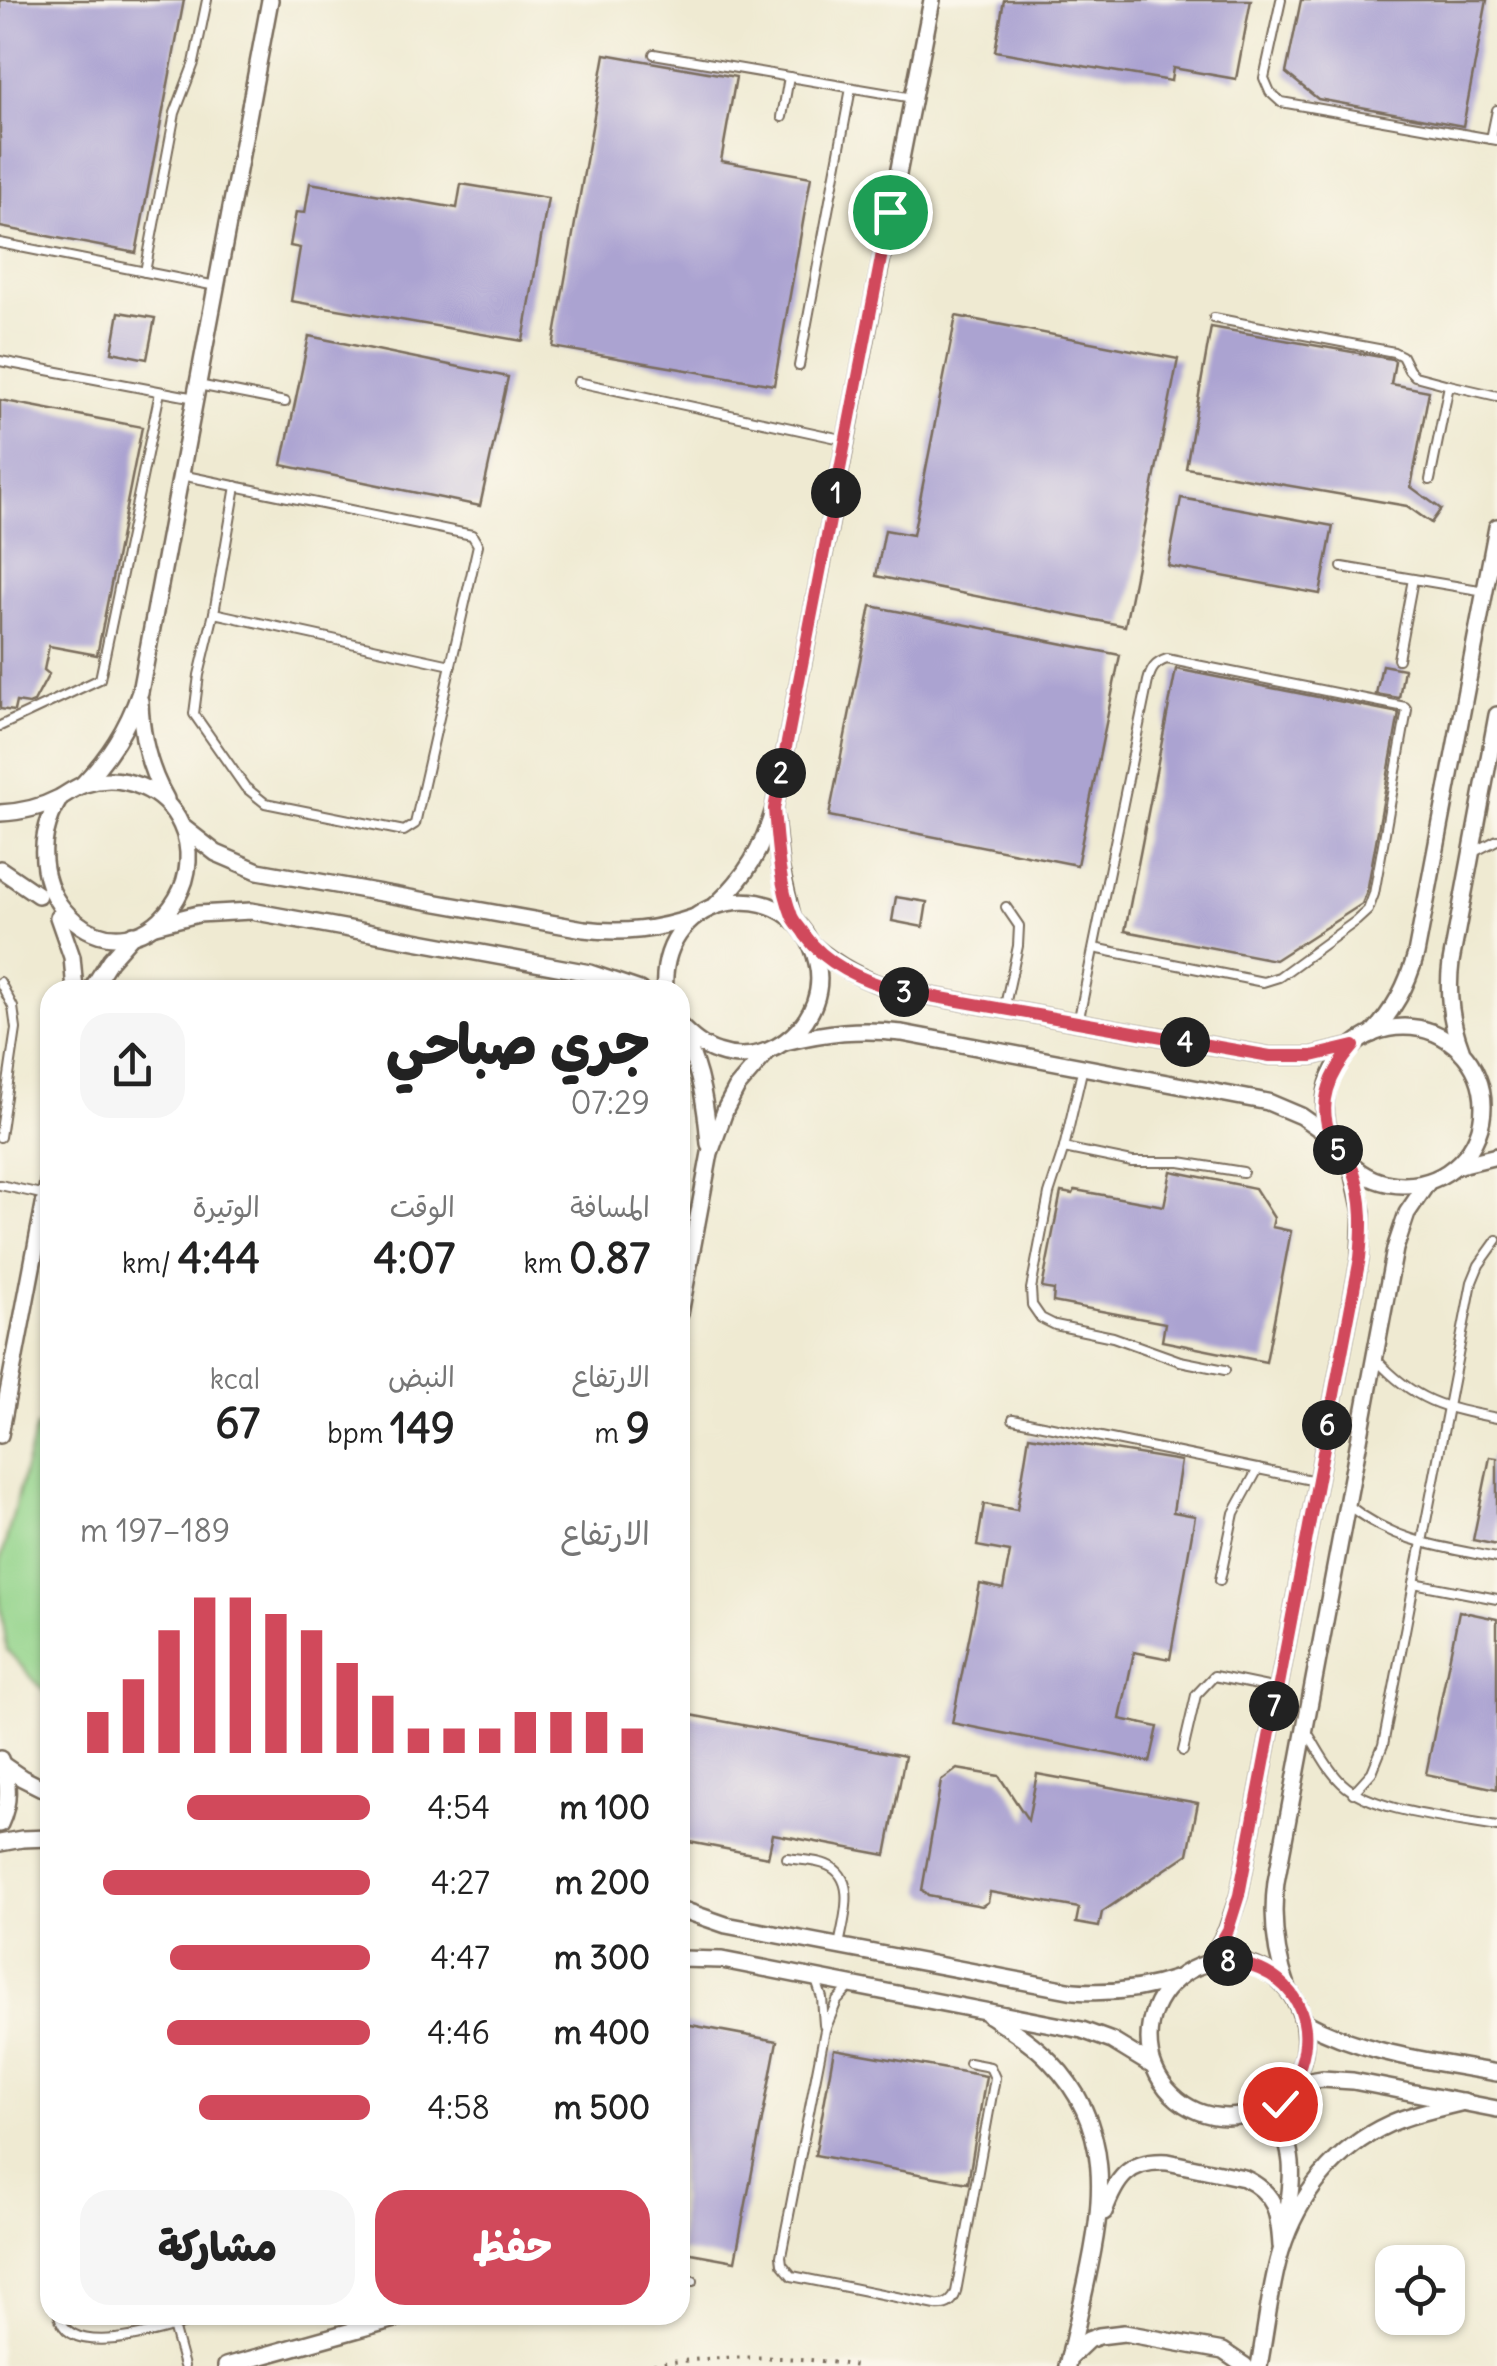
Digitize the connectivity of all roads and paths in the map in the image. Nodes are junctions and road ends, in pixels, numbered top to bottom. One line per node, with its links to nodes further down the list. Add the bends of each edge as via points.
1 (208, 0): 13 (lane, via 176,113)
2 (270, 0): 14 (street)
3 (932, 0): 8 (street)
4 (1281, 0): 11 (lane, via 1264,78 1281,102)
5 (654, 54): 6 (lane)
6 (789, 77): 7 (lane); 10 (lane)
7 (851, 88): 8 (lane); 17 (lane)
8 (912, 98): 24 (street)
9 (1497, 110): 11 (lane)
10 (782, 116)
11 (1494, 140)
12 (0, 244): 13 (lane)
13 (145, 272): 14 (lane)
14 (216, 286): 21 (street)
15 (1214, 318): 19 (lane, via 1394,352 1415,376)
16 (0, 361): 20 (lane)
17 (799, 366)
18 (578, 382): 24 (lane)
19 (1449, 385): 22 (lane); 26 (lane)
20 (160, 392): 21 (lane); 37 (lane, via 100,679)
21 (196, 392): 23 (lane); 25 (street)
22 (1497, 396)
23 (285, 402)
24 (846, 440): 40 (street)
25 (181, 475): 27 (lane); 35 (street)
26 (1430, 480)
27 (236, 486): 32 (lane); 34 (lane, via 472,535 478,545)
28 (1497, 527): 31 (street)
29 (1342, 566): 30 (lane)
30 (1413, 579): 31 (lane); 33 (lane)
31 (1485, 591): 62 (street, via 1416,954 1400,998)
32 (214, 614): 34 (lane); 34 (lane, via 194,714 245,787 264,803 410,829)
33 (1398, 659)
34 (451, 665)
35 (140, 692): 38 (street, via 123,733); 42 (street, via 148,755)
36 (1497, 715): 44 (street)
37 (0, 726)
38 (82, 785): 39 (street); 42 (street, via 132,783 162,799)
39 (60, 798): 41 (street); 46 (street, via 35,834 34,879)
40 (774, 809): 47 (street, via 754,862); 51 (street)
41 (0, 814)
42 (178, 818): 49 (street, via 216,854 258,871 606,932 652,930); 52 (street, via 187,841 187,875 172,906)
43 (1497, 840): 44 (lane)
44 (1470, 855): 68 (street, via 1448,985)
45 (0, 869): 46 (street)
46 (43, 899): 50 (street)
47 (716, 905): 49 (street); 51 (street, via 756,902)
48 (1006, 906): 60 (lane, via 1019,926)
49 (695, 916): 58 (street, via 670,948)
50 (58, 918): 52 (street, via 102,937); 55 (street)
51 (793, 920): 53 (street)
52 (140, 931): 56 (street); 57 (street, via 198,914 251,912)
53 (812, 945): 60 (street, via 878,985); 64 (street, via 816,998 802,1028)
54 (1094, 948): 54 (lane, via 1157,662 1405,707 1374,894 1356,922 1263,982); 61 (lane)
55 (74, 980)
56 (97, 980)
57 (611, 980)
58 (665, 980)
59 (0, 982): 72 (lane, via 16,1029)
60 (1004, 1010): 61 (street)
61 (1078, 1023): 65 (street, via 1270,1056)
62 (1372, 1034): 65 (street); 68 (street, via 1391,1028 1430,1032)
63 (690, 1036): 67 (street, via 720,1054)
64 (786, 1042): 67 (street); 69 (street, via 843,1030 902,1032)
65 (1354, 1046): 73 (street, via 1328,1088)
66 (690, 1049): 75 (street, via 706,1102)
67 (768, 1052): 75 (street, via 738,1087)
68 (1462, 1052): 70 (street)
69 (1083, 1067): 73 (street, via 1268,1102); 74 (lane)
70 (1478, 1079): 71 (street); 78 (street, via 1478,1135)
71 (1497, 1092)
72 (0, 1136)
73 (1331, 1137): 77 (street)
74 (1064, 1148): 79 (lane); 87 (lane, via 1031,1289 1036,1312 1056,1325)
75 (710, 1153): 85 (street)
76 (1497, 1156): 78 (street)
77 (1352, 1166): 80 (street, via 1388,1184); 93 (street, via 1362,1234)
78 (1456, 1166): 80 (street)
79 (1243, 1172)
80 (1428, 1182): 86 (street, via 1400,1230)
81 (0, 1186): 82 (lane)
82 (40, 1194)
83 (40, 1226): 91 (street)
84 (1497, 1240): 88 (lane, via 1472,1282)
85 (690, 1260)
86 (1376, 1359): 88 (lane, via 1413,1392); 94 (street)
87 (1224, 1370)
88 (1447, 1408): 89 (lane); 95 (lane)
89 (1497, 1418)
90 (1012, 1419): 92 (lane)
91 (0, 1434)
92 (1258, 1469): 93 (lane); 97 (lane, via 1234,1513)
93 (1316, 1481): 100 (street)
94 (1347, 1504): 95 (lane, via 1382,1528); 101 (street)
95 (1422, 1543): 96 (lane); 98 (lane)
96 (1497, 1558)
97 (1220, 1580)
98 (1414, 1582): 99 (lane); 105 (lane, via 1384,1745)
99 (1497, 1598)
100 (1277, 1689): 102 (lane, via 1214,1676 1196,1695); 114 (street, via 1239,1895)
101 (1304, 1729): 105 (lane); 118 (street, via 1273,1904)
102 (1183, 1751)
103 (1, 1762): 104 (street); 106 (street, via 7,1800)
104 (40, 1787)
105 (1353, 1793): 107 (lane, via 1384,1806)
106 (0, 1824)
107 (1497, 1826)
108 (40, 1838): 109 (street)
109 (0, 1843)
110 (787, 1858): 112 (lane, via 829,1865 844,1879)
111 (690, 1912): 112 (street)
112 (839, 1946): 116 (street, via 1095,1993)
113 (690, 1959): 115 (street)
114 (1209, 1963): 116 (street); 118 (street, via 1244,1962)
115 (815, 1978): 117 (street); 121 (lane)
116 (1178, 1978): 123 (street, via 1152,2018)
117 (852, 1985): 119 (street); 121 (lane)
118 (1288, 1989): 120 (street)
119 (981, 2010): 123 (street, via 1098,2035); 128 (street, via 1039,2050 1076,2095 1097,2150)
120 (1304, 2021): 124 (street, via 1370,2049); 125 (street, via 1301,2065)
121 (825, 2030): 122 (lane, via 781,2256 798,2279 936,2305 954,2297 996,2078 990,2067)
122 (969, 2064)
123 (1153, 2066): 125 (street, via 1175,2098 1210,2116 1249,2114)
124 (1497, 2073)
125 (1287, 2089): 126 (street, via 1338,2080); 129 (street, via 1279,2115 1292,2176)
126 (1463, 2102): 127 (street); 129 (street, via 1391,2123 1348,2149 1313,2185)
127 (1497, 2109)
128 (1098, 2229): 129 (street, via 1120,2179 1141,2164 1167,2162 1244,2178 1264,2190 1277,2210); 136 (street)
129 (1281, 2250): 142 (street)
130 (690, 2280): 131 (lane)
131 (693, 2281)
132 (63, 2325): 135 (lane, via 71,2335 102,2340)
133 (176, 2325): 135 (lane)
134 (373, 2325): 138 (street)
135 (172, 2326): 137 (lane)
136 (1067, 2363): 141 (street, via 1088,2340 1124,2333 1223,2351)
137 (184, 2366)
138 (226, 2366)
139 (643, 2366): 140 (path, via 739,2358)
140 (856, 2366)
141 (1245, 2366)
142 (1259, 2366)

